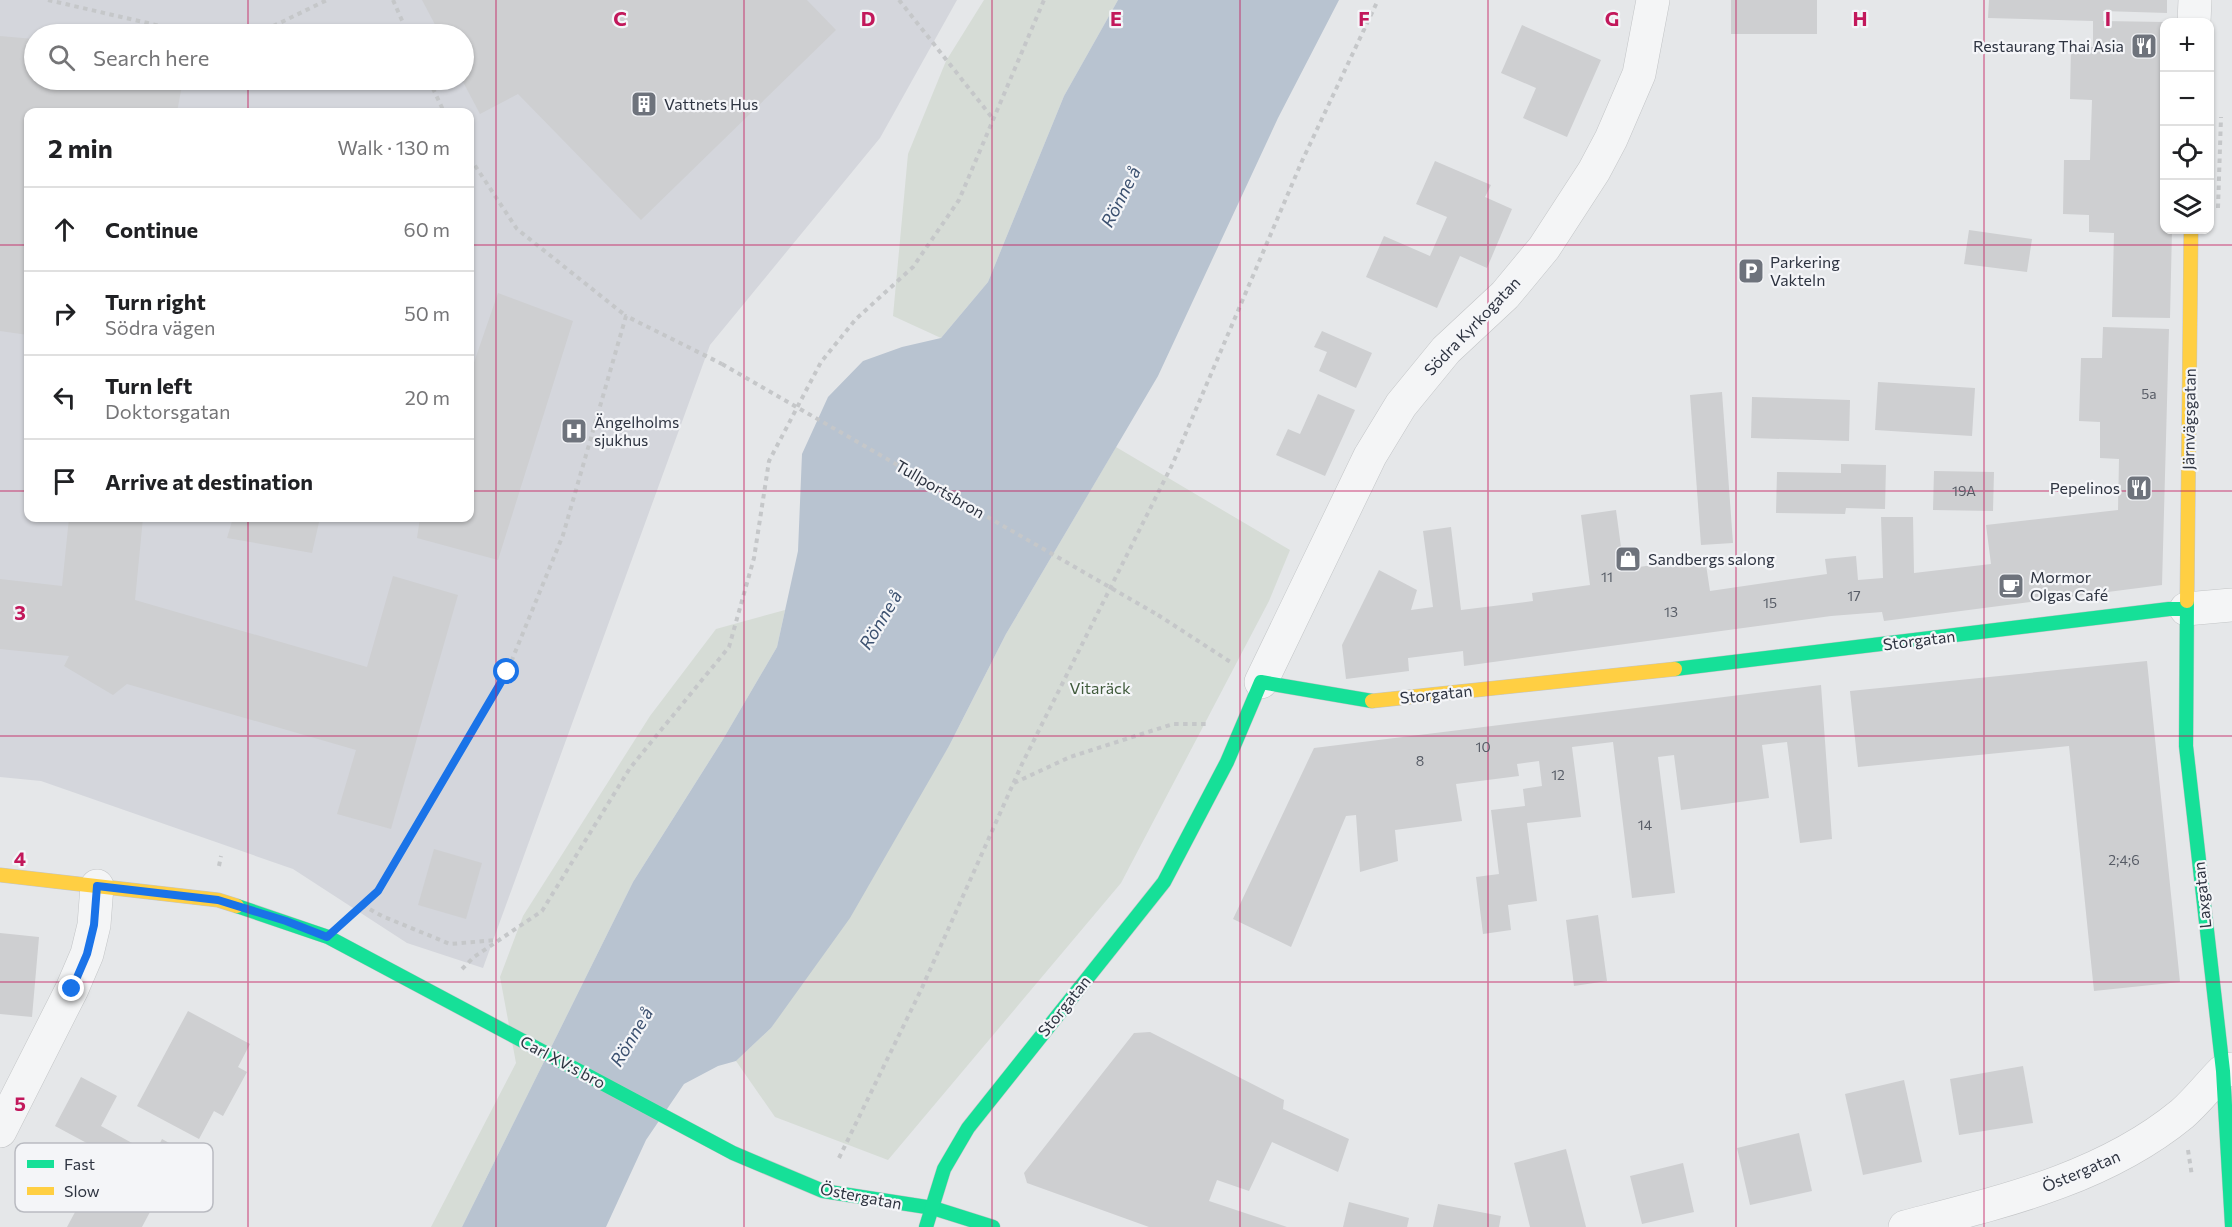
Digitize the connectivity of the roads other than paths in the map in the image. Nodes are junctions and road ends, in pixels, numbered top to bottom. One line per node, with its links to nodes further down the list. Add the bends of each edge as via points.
1 (1653, 0): 7 (street, Södra Kyrkogatan, via 1639,74 1594,171 1537,256 1505,295 1446,350 1401,405 1370,456)
2 (2195, 0): 3 (street)
3 (2194, 18)
4 (2191, 234): 6 (street, Järnvägsgatan)
5 (2232, 605): 6 (street, Storgatan)
6 (2186, 609): 7 (street, Storgatan, via 1367,702); 10 (street, Laxgatan, via 2186,746)
7 (1261, 682): 13 (street, Storgatan, via 1227,762 1164,882 968,1128 944,1169)
8 (0, 875): 9 (street, Carl XV:s bro)
9 (97, 886): 11 (street, via 87,954); 12 (street, Carl XV:s bro, via 218,900 327,937)
10 (2227, 1070): 14 (street, Laxgatan); 17 (street, Östergatan, via 2182,1114 2133,1149 2061,1183)
11 (0, 1131)
12 (733, 1153): 13 (street, Östergatan, via 823,1191)
13 (933, 1208): 15 (street, Storgatan); 16 (street, Östergatan)
14 (2232, 1226)
15 (926, 1227)
16 (993, 1227)
17 (1905, 1227)

